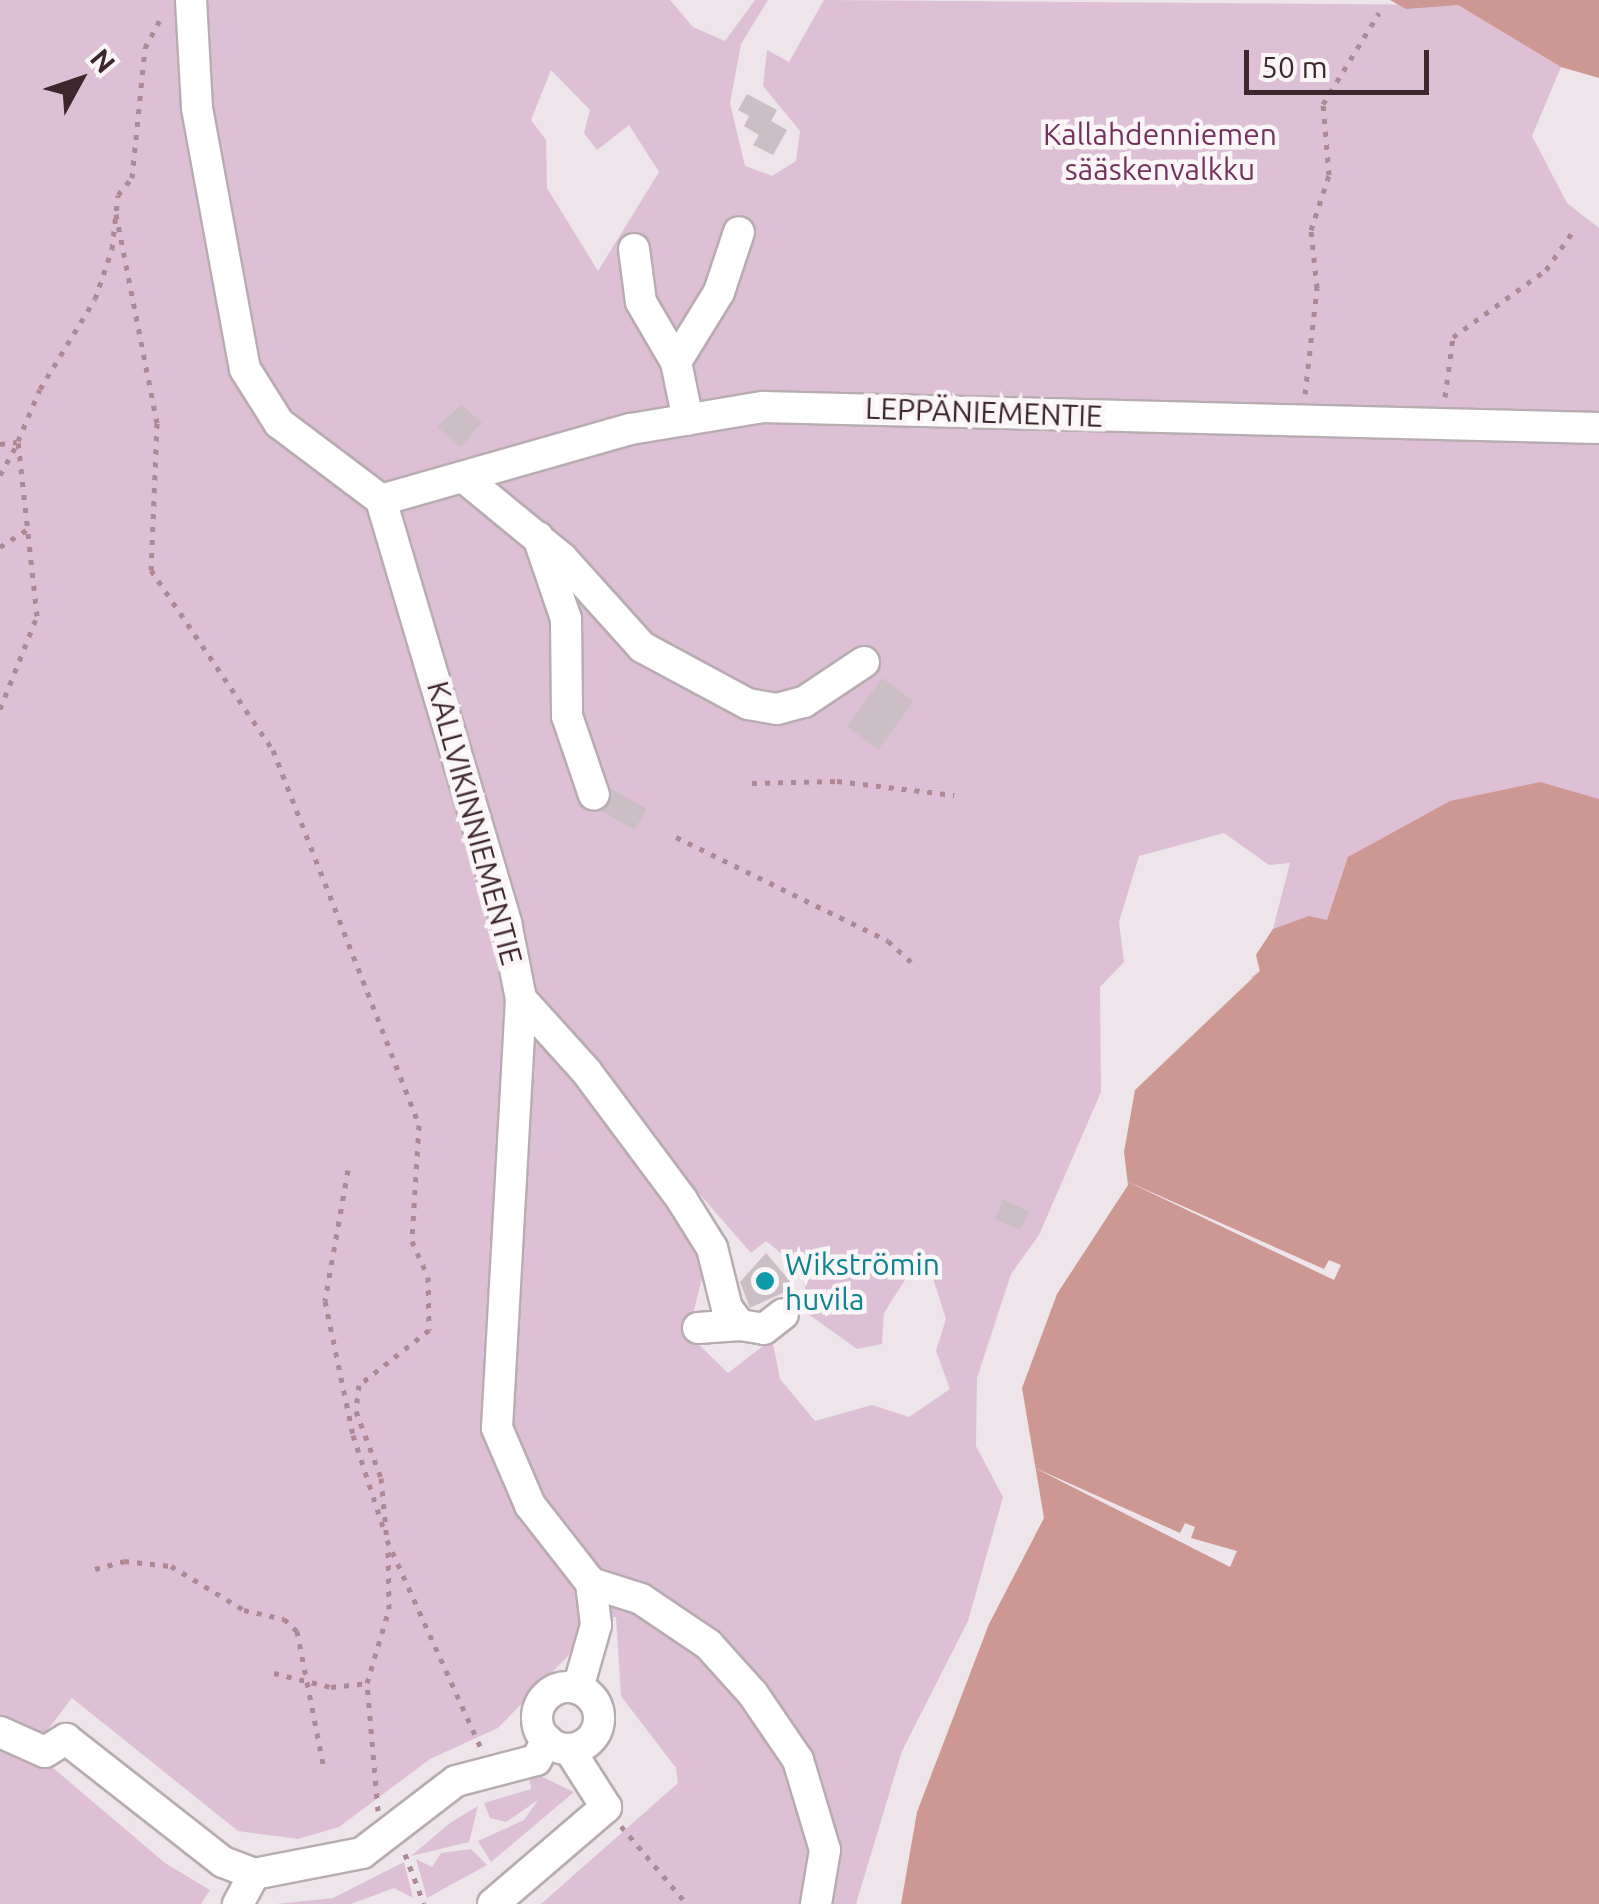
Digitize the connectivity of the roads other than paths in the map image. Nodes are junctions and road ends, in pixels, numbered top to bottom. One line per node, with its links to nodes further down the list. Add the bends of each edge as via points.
1 (191, 0): 8 (street, via 197,108 245,369 279,423)
2 (739, 232): 4 (street, via 718,292)
3 (634, 249): 4 (street, via 641,302)
4 (676, 362): 5 (street)
5 (688, 420): 6 (street, LEPPÄNIEMENTIE, via 763,406); 7 (street, LEPPÄNIEMENTIE, via 631,430)
6 (1599, 428)
7 (467, 480): 8 (street, LEPPÄNIEMENTIE); 9 (street)
8 (381, 500): 12 (street, KALLVIKINNIEMENTIE, via 496,886)
9 (538, 537): 10 (street, via 642,647 748,704 777,709 804,702); 11 (street, via 566,619 566,716)
10 (864, 662)
11 (594, 794)
12 (521, 999): 14 (street, via 617,1109 682,1200 712,1248 727,1308); 16 (street, KALLVIKINNIEMENTIE, via 497,1428 530,1505)
13 (783, 1314): 14 (street, via 764,1329)
14 (740, 1325): 15 (street)
15 (698, 1328)
16 (591, 1584): 17 (street, via 596,1624); 23 (street, via 640,1599 708,1644 753,1694 798,1760 820,1832 826,1873)
17 (578, 1688): 19 (street, via 593,1699 599,1720 590,1739); 19 (street, via 554,1689 539,1704 537,1726)
18 (0, 1732): 20 (street, via 52,1749 66,1739 223,1862)
19 (558, 1744): 20 (street, via 536,1760 456,1781 362,1853); 22 (street, via 606,1807)
20 (254, 1874): 21 (street)
21 (238, 1904)
22 (493, 1904)
23 (816, 1904)

